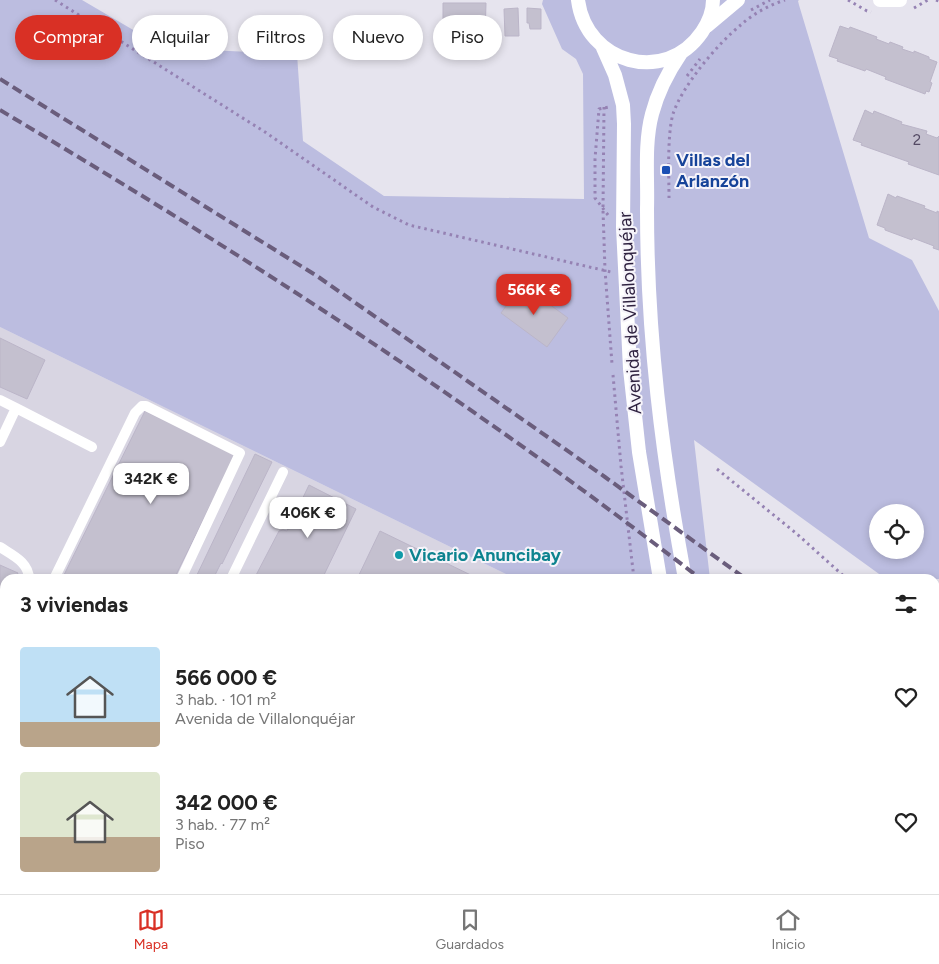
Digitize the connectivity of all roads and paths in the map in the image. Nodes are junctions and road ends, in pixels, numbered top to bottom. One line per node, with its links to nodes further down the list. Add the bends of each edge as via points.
1 (55, 0): 12 (path, via 265,132 373,207 409,225 611,272)
2 (578, 0): 9 (street, via 589,32)
3 (713, 0): 8 (street)
4 (738, 0): 8 (street)
5 (785, 0): 11 (path, via 741,24 698,71 681,96 672,116)
6 (880, 0): 7 (street)
7 (900, 0)
8 (706, 26): 10 (street, via 696,41)
9 (603, 48): 10 (street, via 621,58 642,62 662,61); 12 (street, Avenida de Villalonquéjar, via 623,105)
10 (681, 53): 25 (street, Avenida de Villalonquéjar, via 661,87 649,128 647,242 653,361 662,440)
11 (668, 198)
12 (624, 271): 24 (street, Avenida de Villalonquéjar, via 639,452)
13 (0, 400): 14 (lane)
14 (16, 408): 15 (lane); 16 (lane)
15 (0, 442)
16 (92, 447)
17 (718, 469): 26 (path)
18 (283, 472): 23 (lane)
19 (0, 547): 20 (lane, via 24,563)
20 (28, 574)
21 (56, 574): 22 (lane, via 135,412 142,406 240,453)
22 (183, 574)
23 (233, 574)
24 (659, 574)
25 (685, 574)
26 (841, 574)

